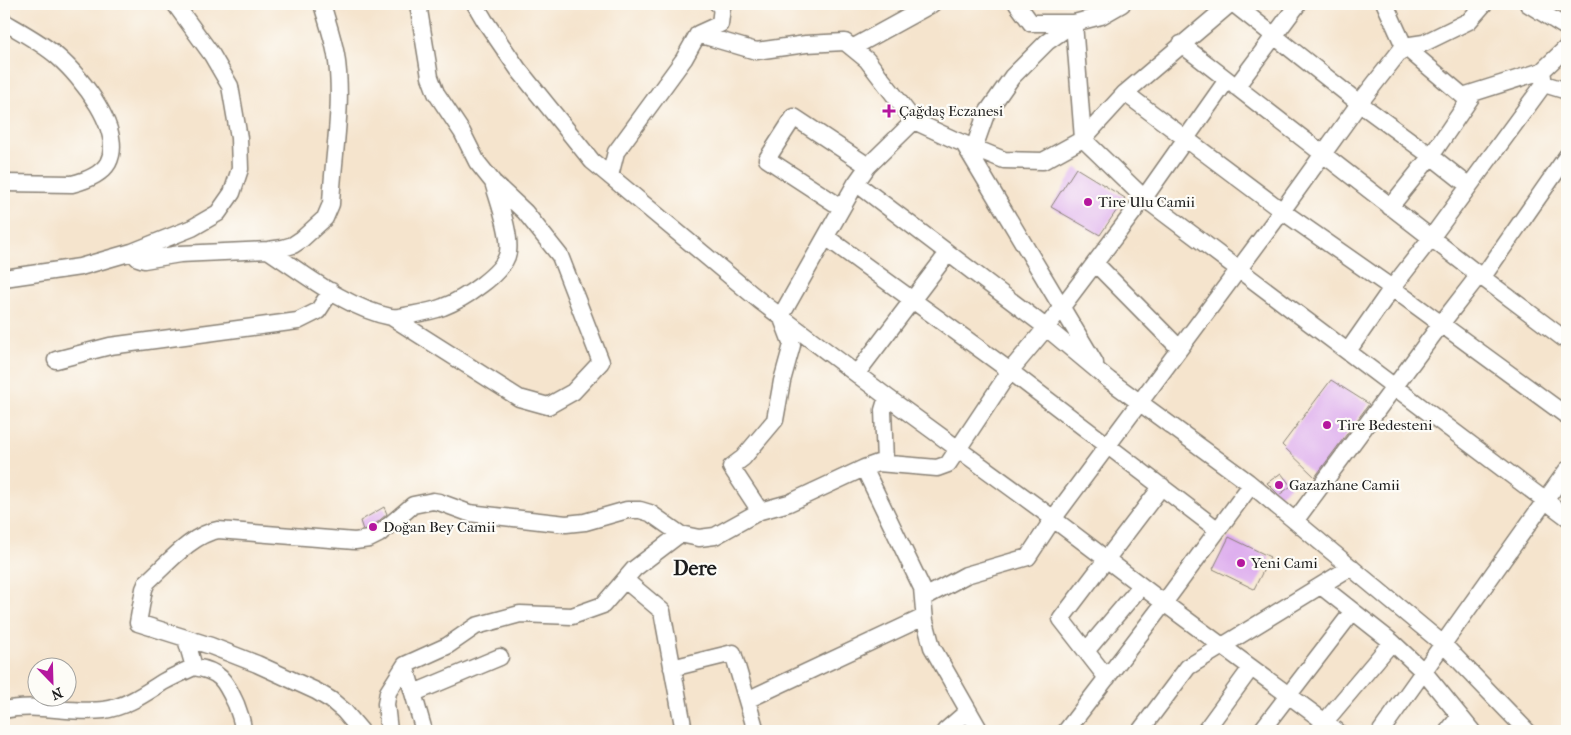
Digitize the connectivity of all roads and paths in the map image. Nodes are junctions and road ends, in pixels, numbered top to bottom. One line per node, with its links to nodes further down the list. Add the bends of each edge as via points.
1 (174, 4): 50 (street, via 212,55 230,86 239,138 240,169 232,194 218,213 192,228)
2 (322, 4): 49 (street, via 332,35 338,80 331,204 325,218 302,240)
3 (418, 4): 39 (street, via 430,78 436,93 477,162)
4 (475, 4): 38 (street, via 518,69 592,161)
5 (718, 4): 18 (street, via 722,7 720,24)
6 (932, 4): 23 (street)
7 (1017, 4): 16 (street, via 1031,23)
8 (1122, 4): 16 (street, via 1101,16)
9 (1230, 4): 20 (street)
10 (1234, 4): 19 (street)
11 (1298, 4): 19 (street)
12 (1385, 4): 21 (street)
13 (1484, 4): 21 (street, via 1469,21 1424,43)
14 (1528, 4): 17 (street)
15 (4, 22): 41 (street, via 45,46 79,78 104,117 110,131 111,147 108,163 79,183)
16 (1074, 23): 32 (street); 33 (street, via 1047,42 1012,77)
17 (1567, 28)
18 (698, 34): 23 (street, via 756,51 845,42); 38 (street, via 684,59 616,152)
19 (1273, 37): 25 (street); 29 (street)
20 (1181, 44): 25 (street); 27 (street)
21 (1404, 46): 28 (street, via 1464,96); 29 (street)
22 (1567, 47): 24 (street)
23 (852, 48): 30 (street, via 867,60)
24 (1543, 78): 26 (street); 28 (street); 42 (street)
25 (1231, 84): 31 (street); 34 (street)
26 (1567, 91)
27 (1125, 93): 31 (street); 32 (street)
28 (1474, 93): 35 (street)
29 (1359, 104): 34 (street); 35 (street)
30 (914, 120): 33 (street); 37 (street)
31 (1186, 139): 43 (street); 46 (street)
32 (1083, 140): 33 (street, via 1043,161 1004,160); 43 (street)
33 (969, 146): 59 (street)
34 (1321, 154): 44 (street); 46 (street)
35 (1431, 156): 42 (street); 44 (street)
36 (1567, 156): 54 (street)
37 (868, 166): 40 (street); 45 (street, via 794,117 767,159)
38 (610, 176): 60 (street)
39 (493, 182): 61 (street, via 508,237 505,262 495,274 444,307); 61 (street, via 525,212 560,256 601,362 573,392 548,406 519,398)
40 (856, 182): 45 (street); 51 (street)
41 (4, 183)
42 (1469, 186): 48 (street)
43 (1144, 198): 52 (street); 53 (street)
44 (1390, 207): 48 (street)
45 (842, 208): 47 (street)
46 (1282, 211): 53 (street); 56 (street)
47 (826, 237): 58 (street); 60 (street)
48 (1431, 238): 54 (street); 56 (street)
49 (268, 250): 50 (street, via 180,254 144,260); 57 (street)
50 (132, 252): 55 (street, via 80,267)
51 (948, 253): 58 (street); 63 (street)
52 (1095, 263): 59 (street); 65 (street)
53 (1238, 268): 65 (street); 66 (street)
54 (1480, 276): 62 (street); 64 (street)
55 (4, 278)
56 (1392, 288): 62 (street); 66 (street)
57 (331, 291): 61 (street, via 353,304); 67 (street, via 318,311 298,321 110,346)
58 (913, 300): 68 (street); 69 (street)
59 (1061, 307): 63 (street); 70 (street)
60 (781, 316): 69 (street); 83 (street, via 792,345 775,420 743,458 731,467)
61 (393, 318)
62 (1441, 324): 71 (street); 74 (street)
63 (1046, 328): 68 (street); 70 (street)
64 (1565, 334)
65 (1179, 348): 73 (street)
66 (1348, 351): 71 (street)
67 (56, 360)
68 (1010, 371): 75 (street); 76 (street)
69 (857, 373): 72 (street)
70 (1101, 374): 73 (street)
71 (1396, 387): 82 (street); 86 (street)
72 (887, 397): 76 (street); 77 (street, via 883,410)
73 (1140, 403): 75 (street); 80 (street)
74 (1567, 416)
75 (1108, 445): 81 (street); 85 (street)
76 (958, 448): 77 (street, via 948,464 938,468); 85 (street)
77 (885, 462): 78 (street)
78 (864, 468): 83 (street, via 789,503); 94 (street, via 922,588)
79 (1567, 470): 82 (street)
80 (1251, 485): 86 (street); 87 (street)
81 (1162, 486): 87 (street); 89 (street)
82 (1546, 500): 84 (street); 100 (street)
83 (760, 511): 88 (street, via 715,536 699,538)
84 (1567, 517)
85 (1053, 518): 89 (street); 94 (street, via 1028,557 966,575)
86 (1295, 521): 90 (street)
87 (1218, 530): 95 (street)
88 (680, 534): 91 (street, via 634,569); 98 (street, via 650,513 640,510 566,524 469,513 433,501 413,505 370,539 212,531 195,539 147,582 144,589 138,623)
89 (1107, 559): 92 (street); 102 (street, via 1061,619)
90 (1351, 567): 93 (street); 100 (street)
91 (625, 580): 104 (street, via 603,605 572,616 520,614 476,626 447,646); 106 (street, via 662,611)
92 (1142, 586): 95 (street); 102 (street)
93 (1321, 586): 96 (street); 101 (street)
94 (923, 598): 97 (street)
95 (1164, 603): 101 (street); 109 (street)
96 (1353, 611): 99 (street); 111 (street)
97 (924, 617): 112 (street); 114 (street, via 932,647)
98 (186, 639): 105 (street); 118 (street, via 211,646 316,691 344,711)
99 (1392, 642): 108 (street); 116 (street)
100 (1443, 644): 108 (street); 132 (street)
101 (1222, 646): 107 (street); 126 (street, via 1188,667)
102 (1086, 651): 109 (street)
103 (500, 657): 110 (street)
104 (405, 664): 110 (street); 119 (street, via 388,692)
105 (194, 667): 113 (street, via 117,707); 117 (street, via 215,673 226,683 239,712)
106 (672, 668): 112 (street, via 733,653); 121 (street)
107 (1251, 668): 111 (street); 127 (street)
108 (1424, 672): 115 (street); 129 (street)
109 (1107, 678): 125 (street)
110 (414, 693): 120 (street)
111 (1288, 695): 116 (street); 128 (street)
112 (747, 700): 122 (street)
113 (4, 710)
114 (968, 711): 123 (street); 124 (street)
115 (1460, 716): 130 (street); 131 (street)
116 (1326, 728)
117 (243, 731)
118 (361, 731)
119 (389, 731)
120 (424, 731)
121 (684, 731)
122 (756, 731)
123 (945, 731)
124 (980, 731)
125 (1066, 731)
126 (1140, 731)
127 (1205, 731)
128 (1261, 731)
129 (1381, 731)
130 (1448, 731)
131 (1472, 731)
132 (1527, 731)

